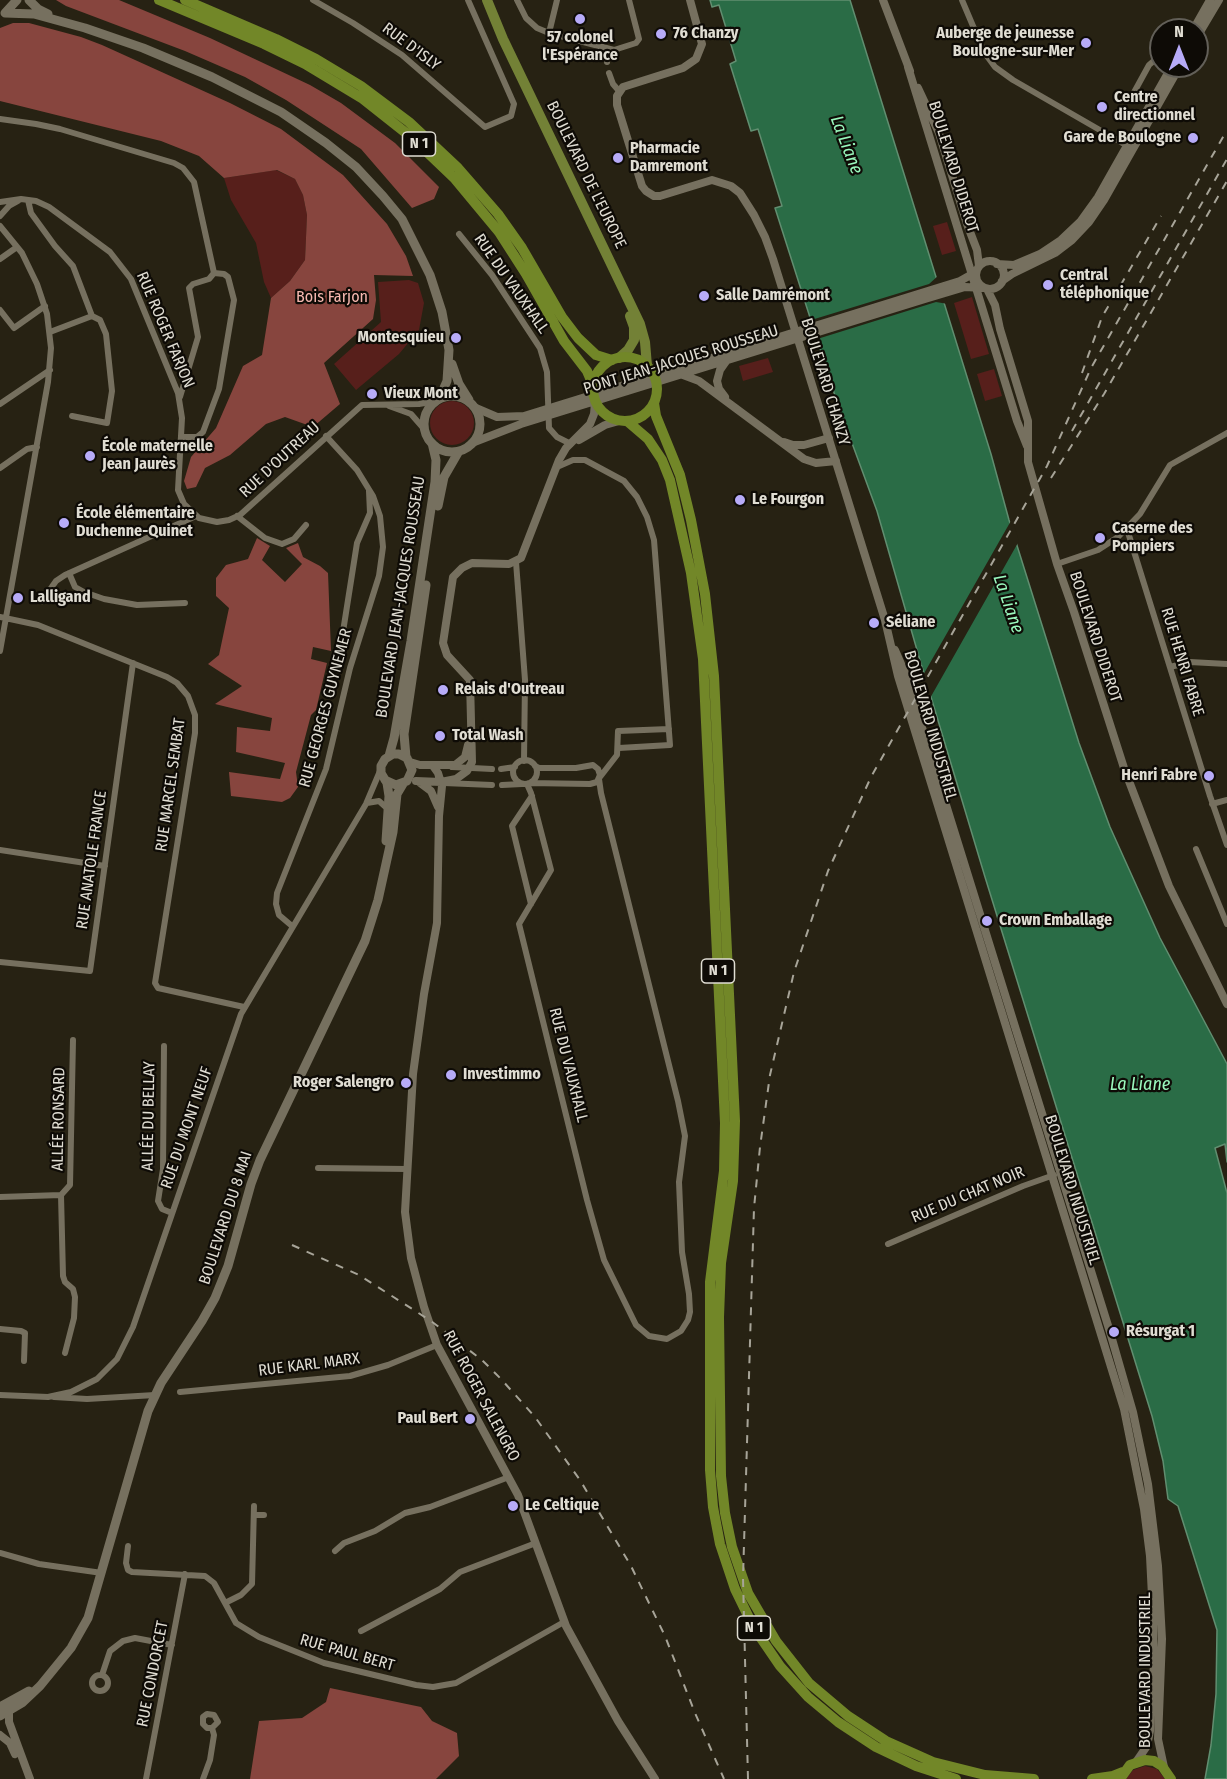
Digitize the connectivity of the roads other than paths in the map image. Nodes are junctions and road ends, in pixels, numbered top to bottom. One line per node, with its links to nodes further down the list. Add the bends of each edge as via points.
1 (17, 0): 17 (main road)
2 (29, 0): 20 (main road, via 40,10)
3 (159, 0): 57 (highway, N 1, via 305,64 357,95 411,137 455,179 499,232)
4 (185, 0): 52 (highway, N 1, via 316,59 362,86 409,122 458,168 502,219 578,339 596,355)
5 (313, 0): 6 (street, RUE D'ISLY, via 402,55 485,127 511,116 514,104)
6 (468, 0)
7 (481, 0): 52 (main road, BOULEVARD DE L'EUROPE, via 631,318 634,340)
8 (487, 0): 54 (main road, BOULEVARD DE L'EUROPE, via 640,324)
9 (517, 0): 21 (street, via 530,22)
10 (557, 0): 21 (street)
11 (629, 0): 22 (street, via 639,39 625,47)
12 (690, 0): 29 (street, via 702,44 696,59)
13 (883, 0): 25 (street, BOULEVARD DIDEROT)
14 (962, 0): 32 (street, via 984,52 995,67)
15 (1210, 0): 18 (street)
16 (1219, 0): 19 (street)
17 (3, 14): 20 (main road, via 29,13)
18 (1200, 18)
19 (1208, 18)
20 (69, 23): 51 (main road, via 143,48 242,91 297,123 356,167 394,208 418,247 436,290)
21 (549, 33): 22 (street)
22 (606, 49): 23 (street)
23 (607, 62)
24 (1149, 65): 30 (street)
25 (908, 67): 38 (street, BOULEVARD DIDEROT, via 935,122); 78 (street, BOULEVARD DIDEROT)
26 (609, 73): 29 (street)
27 (1166, 78): 32 (street)
28 (1173, 78): 32 (street)
29 (620, 91): 74 (street, BOULEVARD CHANZY, via 617,105 646,191 660,196 719,181 734,188 750,208 773,259)
30 (1132, 96)
31 (0, 119): 43 (street, via 60,129 183,168 194,182)
32 (1130, 147): 41 (street, via 1091,207 1068,234 1025,261 1014,265); 44 (street, via 1098,210 1078,234 1049,257)
33 (28, 200): 34 (street, RUE ROGER FARJON); 35 (street, via 11,204); 49 (street, via 31,213 73,266); 58 (street, RUE ROGER FARJON, via 56,211 110,252 124,268 138,292)
34 (0, 202)
35 (0, 216)
36 (0, 226): 39 (street)
37 (459, 234): 77 (street, RUE DU VAUXHALL, via 537,343 546,368 549,428 559,439)
38 (974, 241): 41 (street, BOULEVARD DIDEROT); 42 (street, BOULEVARD DIDEROT, via 979,254)
39 (17, 246): 40 (street); 46 (street)
40 (0, 259)
41 (995, 263): 42 (street, via 986,262); 44 (street, via 1003,271)
42 (978, 269): 45 (street, via 977,281); 67 (street, PONT JEAN-JACQUES ROUSSEAU, via 960,281)
43 (214, 273): 58 (street, via 189,288 197,340); 72 (street, via 226,275 234,296 219,389 203,432 197,437)
44 (1001, 283): 45 (street, via 992,289); 48 (street, BOULEVARD DIDEROT)
45 (985, 288): 48 (street, BOULEVARD DIDEROT); 53 (street, PONT JEAN-JACQUES ROUSSEAU, via 965,287)
46 (45, 306): 47 (street, via 14,328); 50 (street)
47 (0, 310)
48 (998, 315): 78 (street, BOULEVARD DIDEROT, via 1028,422)
49 (92, 316): 50 (street); 66 (street, via 100,320 107,342 112,392 107,423)
50 (50, 332): 55 (street)
51 (448, 350): 59 (main road, via 447,381); 65 (main road, via 456,377)
52 (616, 359): 54 (highway, via 634,358); 57 (highway, via 599,370)
53 (727, 360): 56 (street, PONT JEAN-JACQUES ROUSSEAU); 61 (street, via 717,381 720,392)
54 (646, 366): 62 (highway, via 656,383)
55 (50, 370): 63 (street); 79 (street)
56 (678, 376): 61 (street, via 690,376); 67 (street, PONT JEAN-JACQUES ROUSSEAU)
57 (593, 385): 60 (highway)
58 (180, 397): 72 (street, RUE ROGER FARJON)
59 (438, 400): 64 (street, RUE D'OUTREAU); 65 (main road, via 452,396); 69 (main road, via 427,412)
60 (595, 402): 68 (highway, via 605,415); 77 (street, via 590,424)
61 (730, 402): 73 (street)
62 (654, 403): 68 (highway, via 642,417); 161 (highway, N 1, via 681,480 692,528 705,594 714,676 735,1121 733,1181 720,1293)
63 (0, 404)
64 (377, 404): 69 (street, via 411,414); 71 (street, RUE D'OUTREAU, via 360,406)
65 (473, 405): 67 (street, via 497,417); 76 (main road, via 480,425)
66 (72, 416)
67 (525, 419): 76 (street)
68 (623, 421): 77 (street, via 605,425); 161 (highway, N 1, via 641,431 670,480 691,573 703,659 725,1123 724,1171 710,1282 710,1470)
69 (425, 429): 75 (main road)
70 (1227, 433): 88 (street, via 1170,465)
71 (326, 436): 84 (street, RUE GEORGES GUYNEMER); 86 (street, RUE D'OUTREAU)
72 (181, 437): 85 (street, RUE ROGER FARJON, via 178,490 184,504)
73 (778, 438): 74 (street, via 800,446); 81 (street, via 807,461)
74 (829, 438): 81 (street, BOULEVARD CHANZY)
75 (432, 443): 80 (main road, via 442,450); 104 (main road, BOULEVARD JEAN-JACQUES ROUSSEAU, via 437,468)
76 (472, 443): 80 (main road)
77 (572, 443): 82 (street)
78 (1027, 446): 90 (street, BOULEVARD DIDEROT, via 1028,465)
79 (37, 447): 83 (street, via 27,449); 94 (street)
80 (459, 451): 105 (main road, BOULEVARD JEAN-JACQUES ROUSSEAU, via 440,492 404,734)
81 (836, 461): 96 (street, BOULEVARD CHANZY)
82 (557, 467): 89 (street, via 525,550); 101 (street, via 577,459 595,464 628,483 645,513 656,551)
83 (0, 468)
84 (369, 488): 95 (street, RUE GEORGES GUYNEMER, via 370,513 357,543); 136 (street, RUE GEORGES GUYNEMER, via 381,523 381,562 326,769 277,893 279,915)
85 (196, 516): 86 (street, RUE D'OUTREAU, via 217,522); 91 (street)
86 (237, 516): 87 (street, via 265,538 282,544 294,539)
87 (306, 525)
88 (1127, 529): 90 (street, via 1103,547); 100 (street, RUE HENRI FABRE)
89 (516, 562): 102 (street, via 472,563 452,580 444,646 447,655 470,680); 106 (street, via 525,680)
90 (1057, 564): 138 (street, BOULEVARD DIDEROT, via 1148,834 1188,928)
91 (69, 573): 92 (street, via 57,581); 93 (street, via 75,587 104,599 137,605)
92 (42, 601)
93 (185, 603)
94 (3, 618): 97 (street); 98 (street, RUE MARCEL SEMBAT, via 42,626)
95 (342, 638)
96 (892, 646): 144 (street, BOULEVARD INDUSTRIEL)
97 (0, 651)
98 (133, 663): 132 (street, RUE ANATOLE FRANCE); 139 (street, RUE MARCEL SEMBAT, via 177,683 190,700 196,719 155,983 158,988)
99 (1227, 664): 100 (street, via 1190,662)
100 (1170, 668): 125 (street, RUE HENRI FABRE)
101 (669, 729): 103 (street, via 670,745); 103 (street, via 618,731)
102 (470, 732): 108 (street, via 463,760); 112 (street)
103 (619, 748): 115 (street)
104 (389, 756): 105 (main road, via 399,754); 111 (main road)
105 (408, 760): 107 (street); 118 (main road, via 412,771)
106 (524, 761): 109 (street); 110 (street)
107 (433, 766): 108 (street); 117 (street, RUE ROGER SALENGRO)
108 (445, 766): 112 (street)
109 (535, 766): 115 (street, via 593,765); 119 (street, via 536,775)
110 (515, 767): 114 (street); 119 (street, via 514,777)
111 (381, 769): 118 (main road); 124 (street, RUE DU MONT NEUF)
112 (469, 769): 113 (street); 117 (street, via 458,778)
113 (492, 769)
114 (501, 769)
115 (600, 778): 119 (street, via 590,784); 133 (street, RUE DU VAUXHALL, via 685,1136 679,1176 683,1259 690,1301 689,1316 674,1337 648,1336 636,1325 600,1248 519,924)
116 (416, 781): 117 (street); 118 (street); 127 (street, RUE ROGER SALENGRO, via 432,793)
117 (441, 782): 120 (street); 127 (street, RUE ROGER SALENGRO)
118 (395, 783): 124 (street, RUE DU MONT NEUF, via 376,793); 126 (main road, BOULEVARD DU 8 MAI); 131 (main road, BOULEVARD DU 8 MAI, via 393,832)
119 (526, 784): 121 (street); 122 (street, RUE DU VAUXHALL)
120 (492, 785)
121 (502, 785)
122 (532, 796): 133 (street, RUE DU VAUXHALL, via 551,870); 133 (street, via 512,825)
123 (1227, 800): 125 (street)
124 (366, 804): 126 (street, via 379,801); 136 (street, RUE DU MONT NEUF)
125 (1212, 804): 128 (street, RUE HENRI FABRE)
126 (389, 810): 131 (main road, BOULEVARD DU 8 MAI)
127 (439, 816): 143 (street, RUE ROGER SALENGRO, via 437,927 415,1061)
128 (1227, 845)
129 (1196, 849): 134 (street)
130 (0, 850): 132 (street)
131 (385, 865): 155 (main road, BOULEVARD DU 8 MAI, via 363,947 260,1160 218,1291)
132 (105, 866): 137 (street, RUE ANATOLE FRANCE, via 90,971)
133 (531, 904)
134 (1225, 911): 135 (street)
135 (1227, 924)
136 (292, 926): 139 (street, RUE DU MONT NEUF)
137 (0, 962)
138 (1227, 1004)
139 (244, 1007): 147 (street, RUE DU MONT NEUF)
140 (73, 1040): 145 (street, ALLÉE RONSARD, via 72,1179)
141 (164, 1046): 147 (street, ALLÉE DU BELLAY, via 163,1168 158,1201 160,1207)
142 (318, 1168): 143 (street)
143 (407, 1169): 150 (street, RUE ROGER SALENGRO, via 407,1241)
144 (1057, 1174): 148 (street, RUE DU CHAT NOIR); 179 (street, BOULEVARD INDUSTRIEL, via 1119,1390 1144,1509 1152,1586 1154,1664 1149,1738); 180 (street, BOULEVARD INDUSTRIEL, via 1124,1376 1148,1484 1160,1588 1162,1667 1158,1742)
145 (61, 1195): 146 (street, ALLÉE RONSARD); 151 (street, ALLÉE RONSARD, via 63,1276 75,1297)
146 (0, 1197)
147 (172, 1213): 156 (street, RUE DU MONT NEUF, via 131,1332 117,1359 86,1386)
148 (888, 1244)
149 (0, 1329): 152 (street, via 25,1333)
150 (437, 1345): 153 (street, RUE KARL MARX, via 350,1376); 157 (street, RUE ROGER SALENGRO)
151 (65, 1353)
152 (24, 1361)
153 (180, 1392)
154 (0, 1395): 156 (street, RUE DU MONT NEUF)
155 (155, 1395): 156 (street); 166 (main road, BOULEVARD DU 8 MAI, via 140,1432)
156 (48, 1397)
157 (509, 1477): 162 (street, RUE ROGER SALENGRO); 164 (street, via 405,1513)
158 (254, 1506): 159 (street)
159 (254, 1515): 160 (street); 168 (street, via 252,1584 238,1598)
160 (264, 1515)
161 (720, 1521): 181 (highway, N 1, via 731,1581 754,1628 785,1672 876,1747)
162 (536, 1543): 169 (street, RUE ROGER SALENGRO); 170 (street, via 460,1572 440,1589)
163 (128, 1546): 167 (street, RUE PAUL BERT, via 126,1566 130,1572)
164 (335, 1551)
165 (0, 1552): 166 (street, via 39,1564)
166 (102, 1573): 172 (main road, BOULEVARD DU 8 MAI, via 82,1630)
167 (185, 1574): 168 (street, RUE PAUL BERT, via 209,1578); 171 (street, RUE CONDORCET)
168 (225, 1603): 169 (street, RUE PAUL BERT, via 240,1626 289,1650 330,1665 433,1687 464,1680)
169 (564, 1622): 186 (street, RUE ROGER SALENGRO)
170 (361, 1631)
171 (172, 1645): 173 (street, via 135,1638 123,1641 110,1651); 184 (street, RUE CONDORCET)
172 (50, 1675): 174 (main road, BOULEVARD DU 8 MAI); 174 (main road, BOULEVARD DU 8 MAI, via 28,1698)
173 (102, 1676)
174 (2, 1711): 178 (street)
175 (212, 1728): 185 (street, via 210,1760)
176 (0, 1730): 178 (street)
177 (0, 1735): 183 (street, via 12,1746)
178 (18, 1750): 183 (street)
179 (1136, 1762): 180 (highway, via 1149,1760); 182 (highway)
180 (1164, 1767): 189 (highway)
181 (959, 1774): 187 (highway, N 1)
182 (1121, 1775): 188 (highway)
183 (28, 1779)
184 (146, 1779)
185 (203, 1779)
186 (655, 1779)
187 (1034, 1779)
188 (1092, 1779)
189 (1171, 1779)

